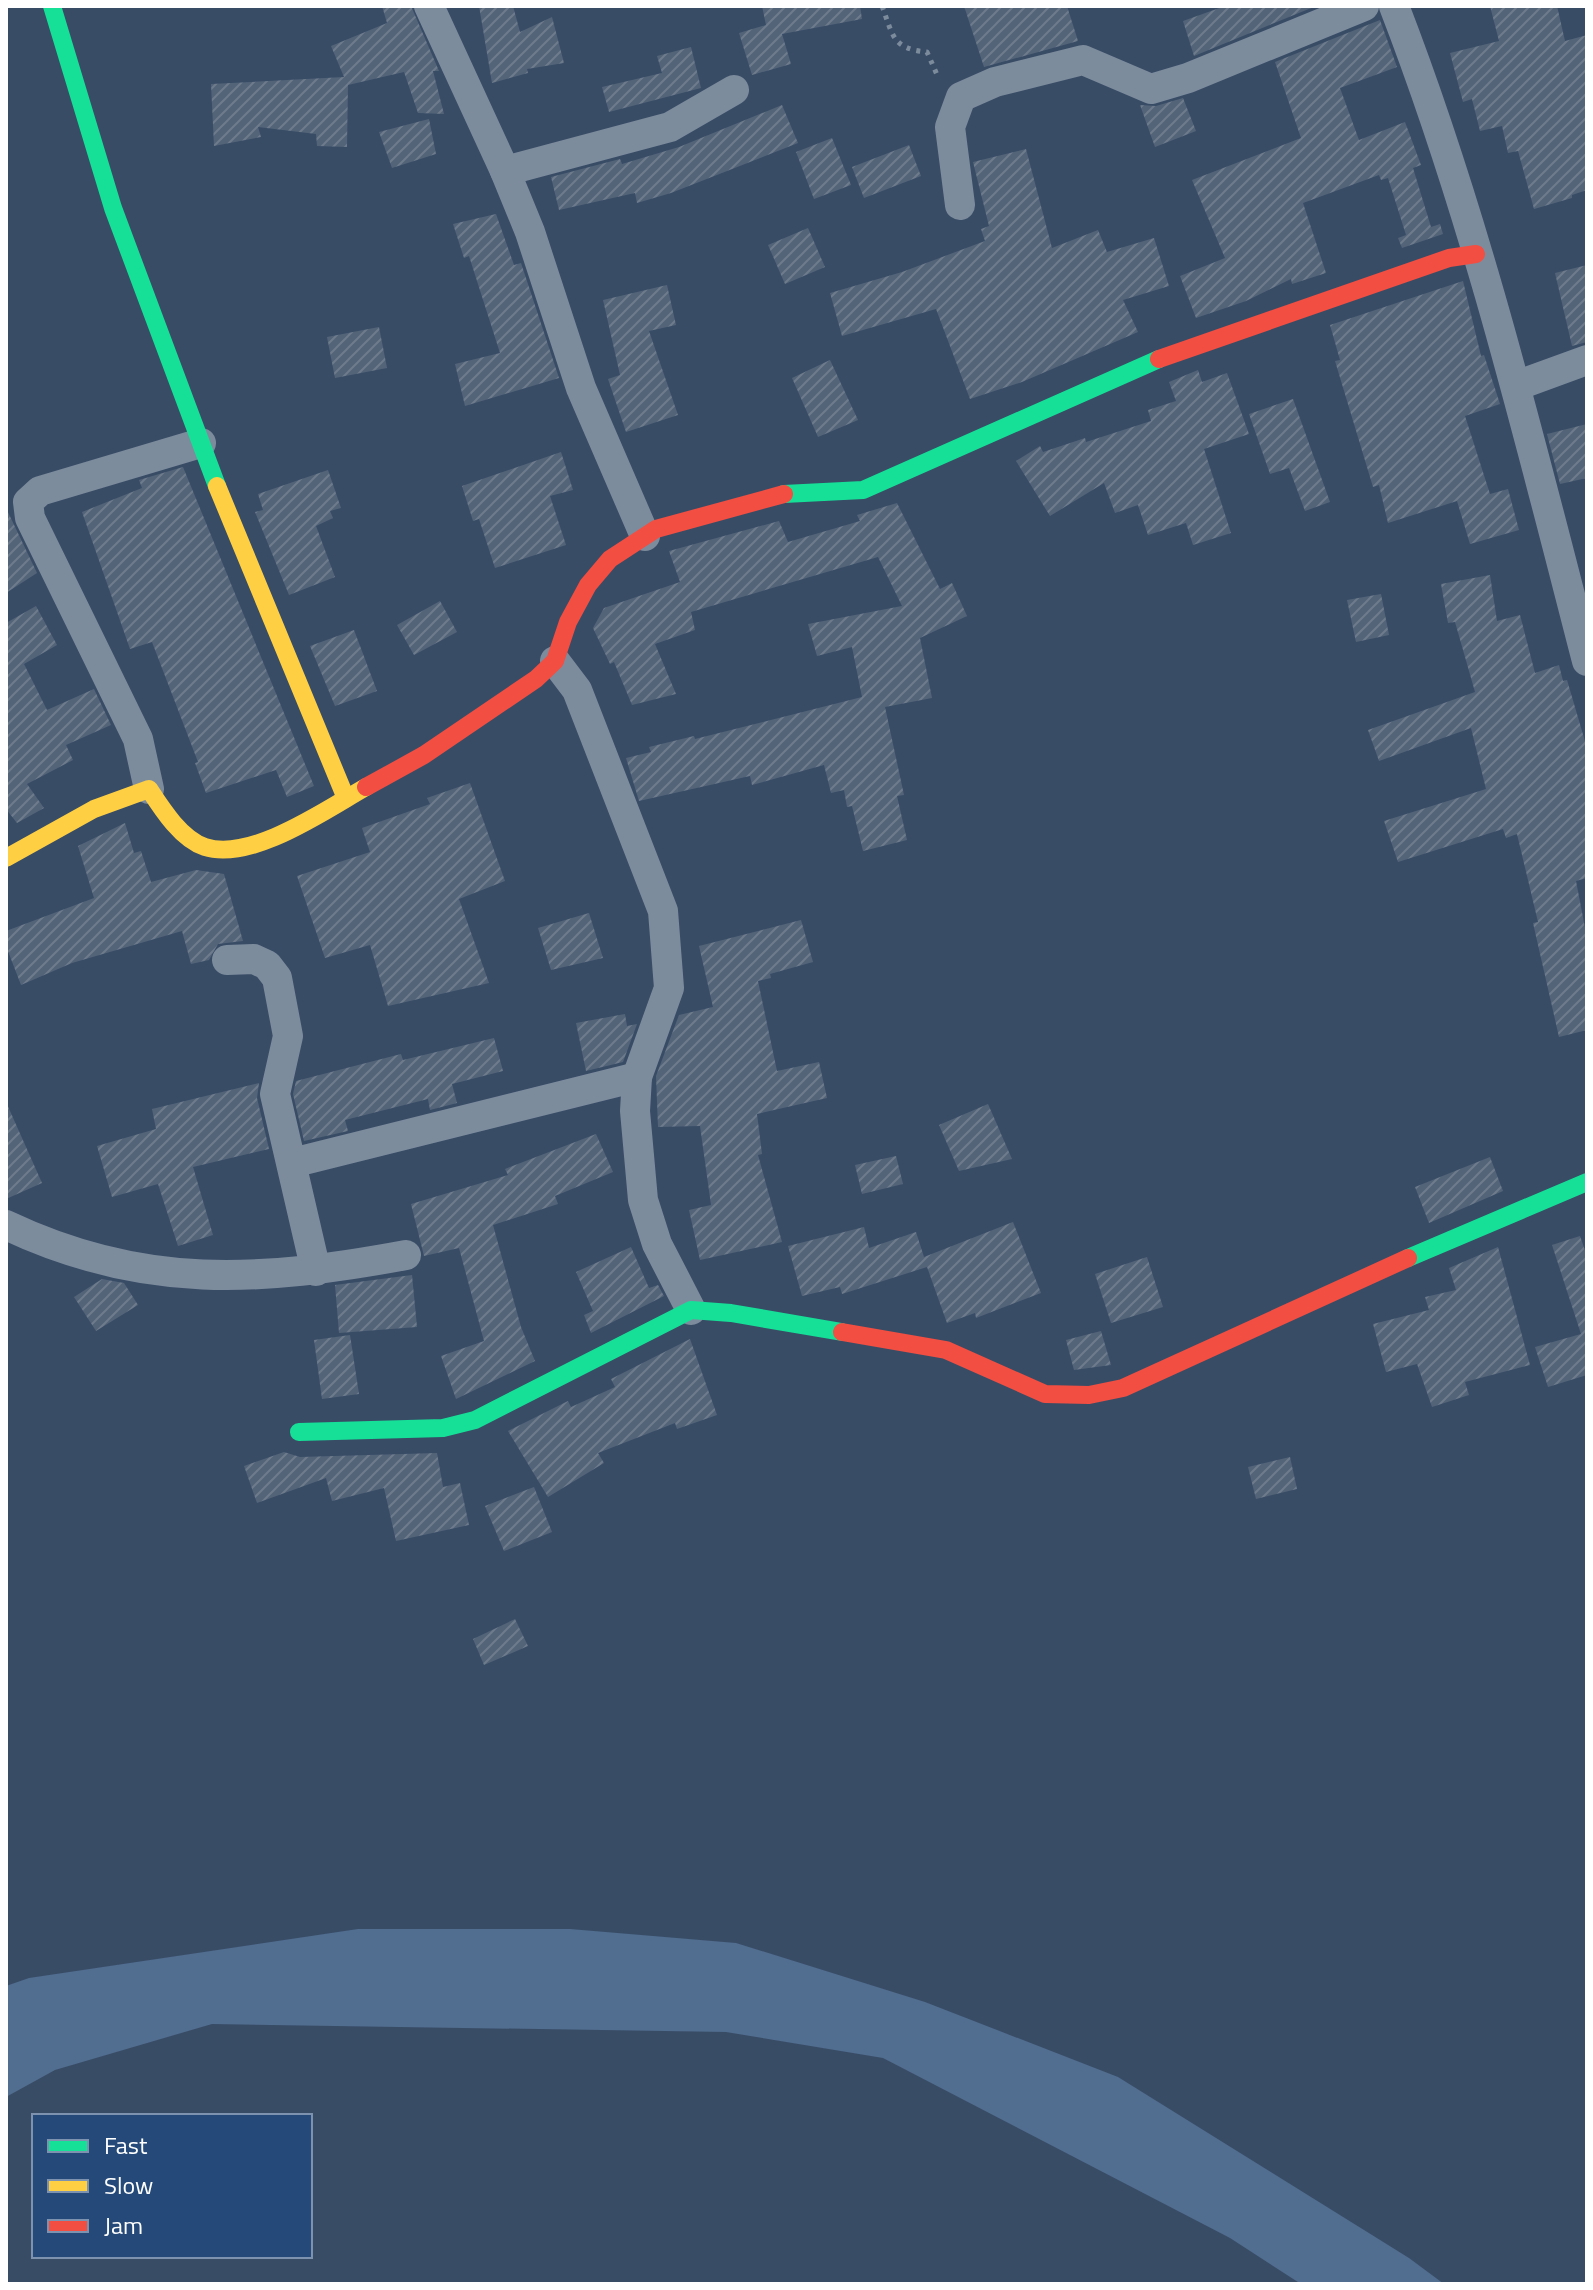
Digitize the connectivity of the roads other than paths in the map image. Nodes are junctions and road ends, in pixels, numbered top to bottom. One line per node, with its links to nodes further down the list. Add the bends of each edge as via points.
1 (429, 6): 6 (street)
2 (1364, 6): 7 (street, via 1151,89 1083,60 995,82 961,97 950,127)
3 (1394, 6): 8 (street, via 1418,64)
4 (52, 7): 11 (street, via 117,223)
5 (734, 90): 6 (street, via 670,127)
6 (505, 171): 12 (street, via 581,388)
7 (960, 205)
8 (1476, 254): 10 (street); 12 (street, via 1449,258 1185,348 863,490 795,491)
9 (1587, 360): 10 (street)
10 (1516, 386): 14 (street)
11 (201, 443): 15 (street, via 40,491 28,502 30,518 138,739); 16 (street)
12 (645, 536): 13 (street, via 610,559 588,585)
13 (555, 661): 16 (street, via 424,755); 19 (street, via 583,704 663,911 669,988)
14 (1587, 661)
15 (149, 789): 16 (street, via 186,834 203,847 223,849 286,832); 17 (street, via 100,807)
16 (345, 796)
17 (6, 858)
18 (227, 960): 20 (street, via 254,959 277,978 288,1036 275,1094)
19 (637, 1077): 20 (street); 25 (street, via 643,1200 657,1244)
20 (292, 1163): 24 (street)
21 (1587, 1182): 25 (street, via 1123,1388 1089,1395 1045,1394 946,1350)
22 (6, 1225): 24 (street, via 58,1249 140,1269 216,1276)
23 (406, 1255): 24 (street)
24 (316, 1271)
25 (691, 1310): 26 (street, via 475,1420 443,1428)
26 (299, 1432)

